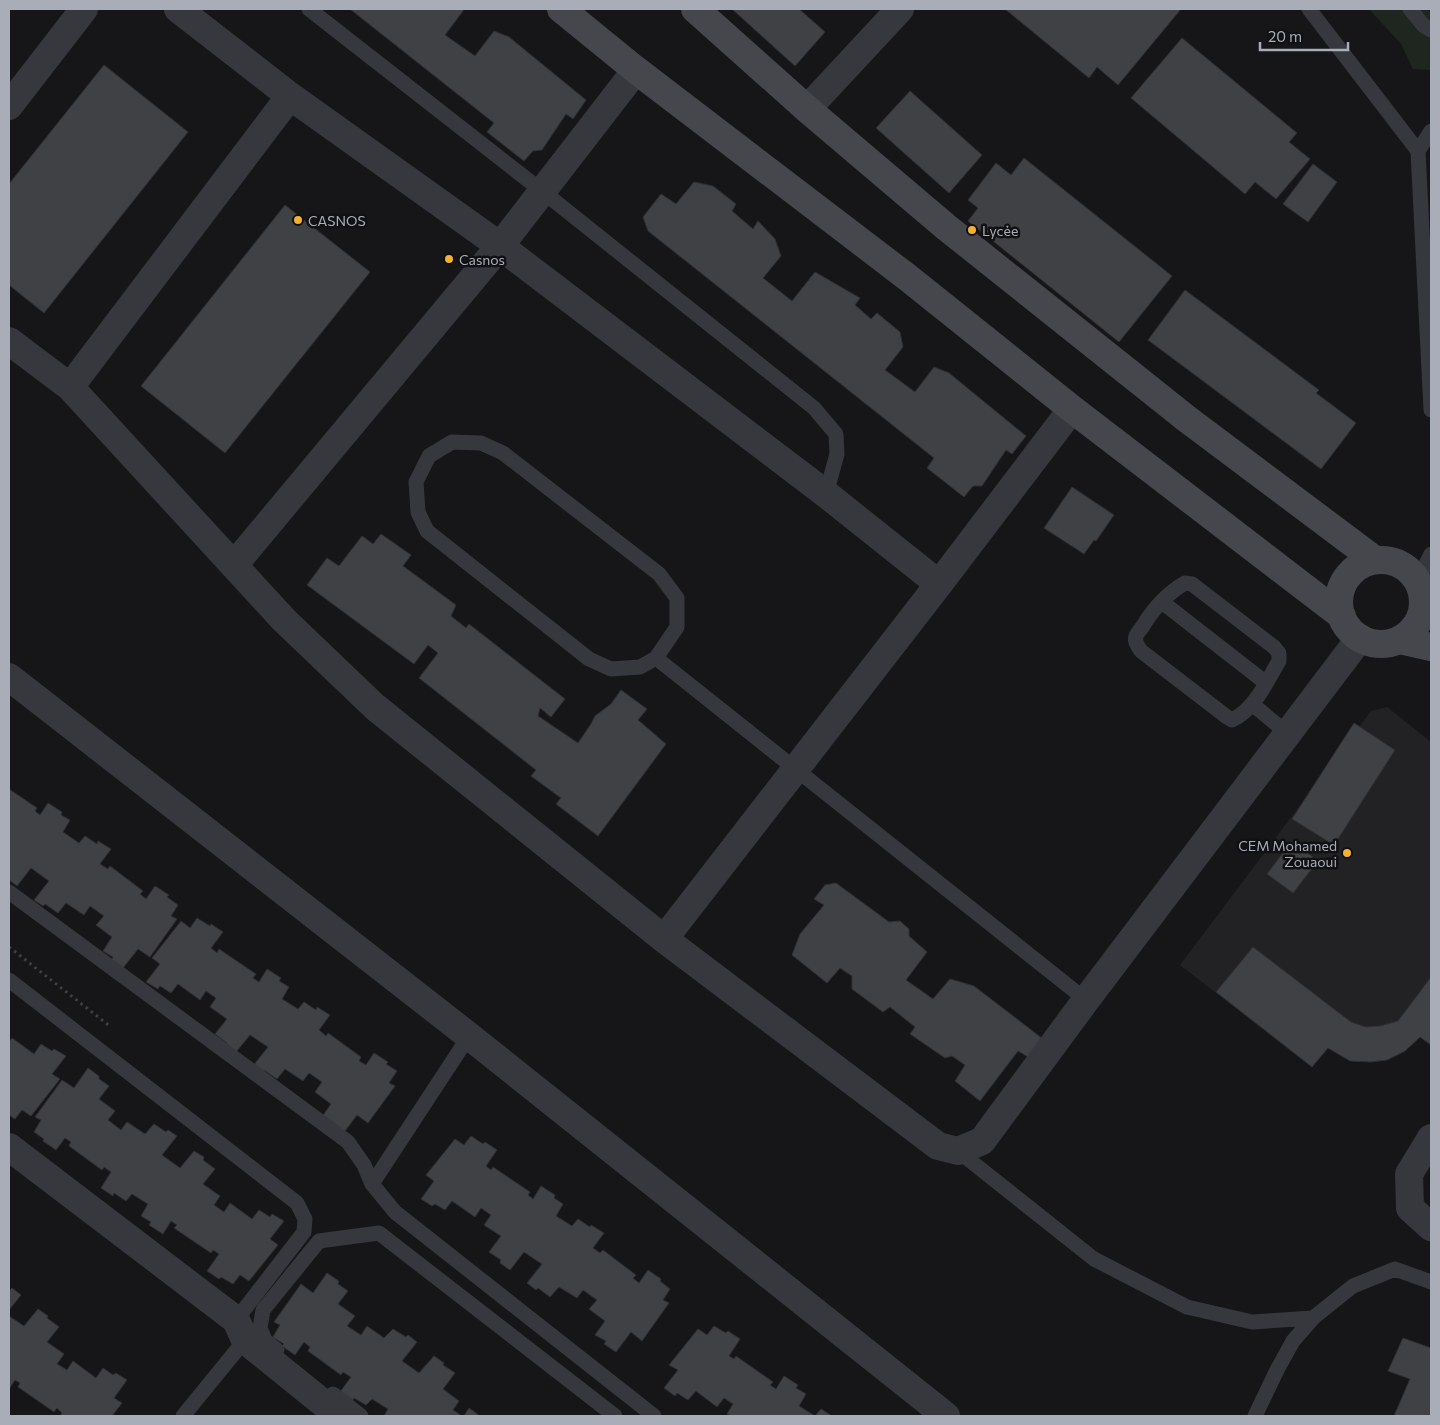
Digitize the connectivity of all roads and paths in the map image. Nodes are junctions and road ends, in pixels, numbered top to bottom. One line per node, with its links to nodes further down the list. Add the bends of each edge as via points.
1 (84, 9): 12 (street)
2 (178, 9): 11 (street)
3 (309, 9): 16 (lane)
4 (561, 9): 10 (main road)
5 (694, 9): 13 (main road)
6 (900, 9): 13 (street)
7 (1309, 9): 15 (lane)
8 (1410, 9): 9 (lane)
9 (1431, 30)
10 (636, 70): 16 (street); 20 (main road, via 907,277)
11 (290, 96): 17 (street); 19 (street)
12 (9, 106)
13 (807, 109): 24 (main road, via 946,227 1171,406)
14 (1431, 131): 15 (lane)
15 (1418, 152): 21 (lane)
16 (542, 191): 17 (street); 22 (lane, via 814,408 836,434 837,454)
17 (500, 246): 22 (street); 25 (street)
18 (9, 341): 19 (street)
19 (70, 388): 25 (street)
20 (1072, 409): 26 (street); 29 (main road)
21 (1431, 410)
22 (826, 494): 26 (street)
23 (1431, 554): 27 (lane)
24 (1375, 560): 27 (main road, via 1392,561 1406,568); 29 (main road, via 1353,571 1345,580 1340,592)
25 (234, 566): 40 (street, via 284,620 375,707)
26 (939, 584): 38 (street)
27 (1424, 590): 31 (main road, via 1419,621)
28 (1162, 602): 35 (lane); 35 (lane, via 1185,583 1192,584 1274,647 1279,653 1279,661); 36 (lane, via 1136,637 1141,651 1232,720)
29 (1342, 616): 30 (main road, via 1346,625)
30 (1360, 638): 31 (main road, via 1387,644); 37 (street)
31 (1400, 640): 32 (main road)
32 (1431, 647)
33 (656, 658): 33 (lane, via 678,627 676,598 659,574 503,453 481,443 452,442 429,456 416,482 418,512 427,531 589,659 611,669 640,667); 38 (lane)
34 (9, 676): 43 (street)
35 (1266, 683): 36 (lane)
36 (1252, 704): 37 (lane)
37 (1287, 733): 42 (street)
38 (796, 769): 40 (street); 42 (lane)
39 (9, 892): 47 (lane, via 348,1142)
40 (664, 939): 46 (street, via 938,1146)
41 (9, 980): 51 (lane, via 297,1203 305,1219 304,1232)
42 (1086, 1000): 46 (street, via 982,1141)
43 (469, 1036): 47 (lane); 57 (street)
44 (1431, 1138): 48 (street, via 1409,1174 1410,1208)
45 (9, 1147): 51 (street)
46 (958, 1151): 50 (lane, via 1094,1259 1187,1308 1252,1322)
47 (372, 1184): 56 (lane, via 395,1212)
48 (1431, 1227)
49 (1431, 1282): 50 (lane, via 1395,1269 1353,1286)
50 (1313, 1318): 58 (lane, via 1293,1342)
51 (241, 1330): 52 (lane); 53 (street)
52 (183, 1416)
53 (339, 1416)
54 (361, 1416): 55 (lane, via 265,1340 260,1328 263,1310 319,1241 379,1233)
55 (615, 1416)
56 (654, 1416)
57 (946, 1416)
58 (1255, 1416)

